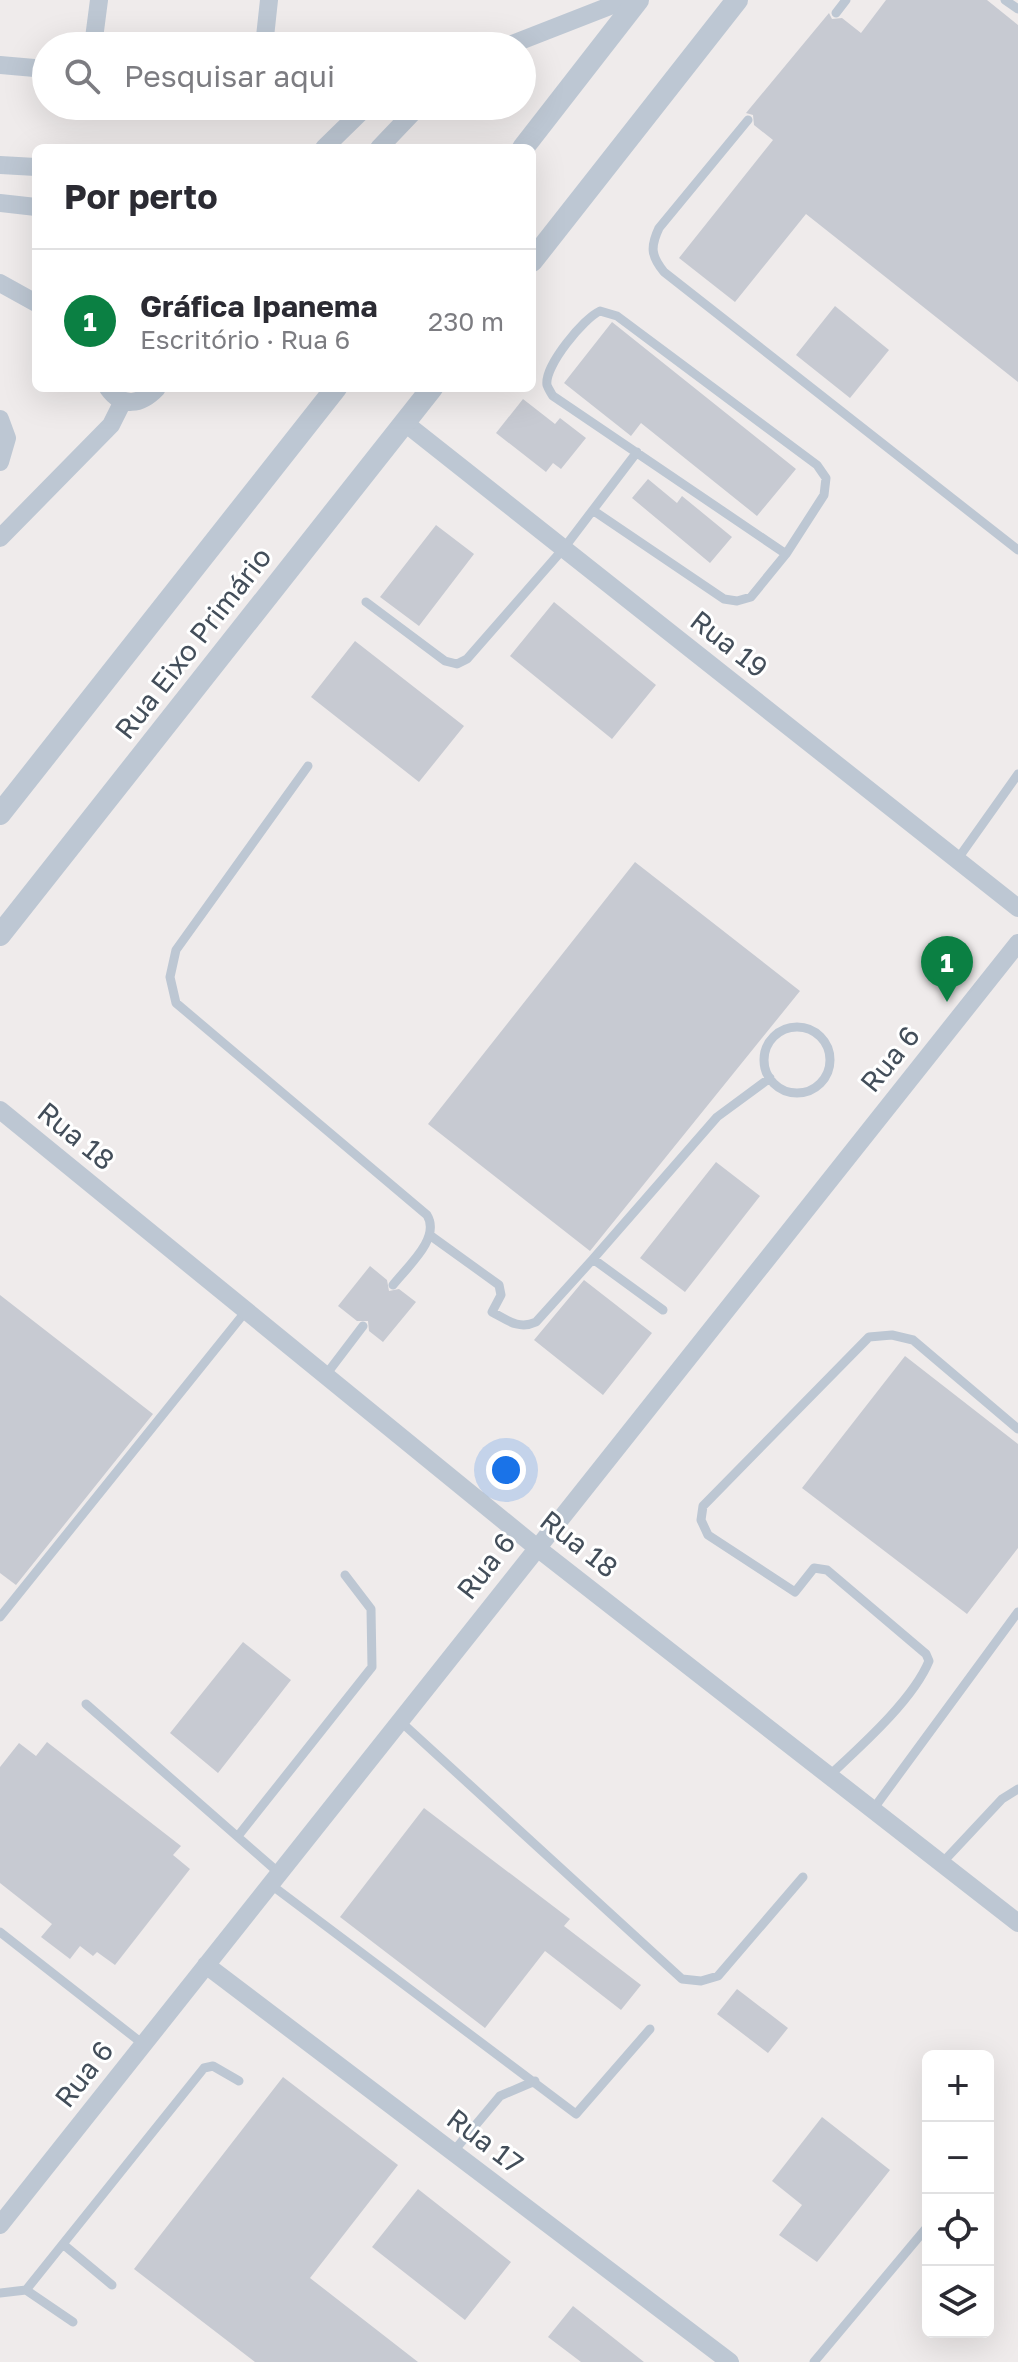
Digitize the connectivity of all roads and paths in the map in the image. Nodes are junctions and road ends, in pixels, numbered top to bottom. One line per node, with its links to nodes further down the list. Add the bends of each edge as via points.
1 (99, 0): 10 (street)
2 (269, 0): 11 (street)
3 (625, 0): 12 (street)
4 (638, 0): 20 (street)
5 (737, 0): 25 (street)
6 (846, 0): 9 (lane)
7 (1005, 0): 8 (lane)
8 (1018, 9)
9 (836, 13)
10 (95, 32)
11 (266, 32)
12 (536, 35)
13 (0, 65): 14 (street)
14 (32, 68)
15 (353, 120): 18 (street)
16 (406, 120): 19 (street)
17 (748, 120): 40 (lane, via 659,228 652,258)
18 (328, 144)
19 (383, 144)
20 (526, 144)
21 (0, 165): 22 (street)
22 (32, 167)
23 (0, 203): 24 (street)
24 (32, 207)
25 (536, 256)
26 (0, 283): 27 (street)
27 (32, 301)
28 (113, 392): 32 (street)
29 (152, 392): 32 (street, via 141,401)
30 (333, 392): 45 (street, Rua Eixo Primário)
31 (429, 392): 34 (street, Rua Eixo Primário)
32 (123, 401): 38 (street, via 111,425)
33 (0, 419): 36 (street, via 7,438)
34 (405, 423): 39 (street, Rua 19); 48 (street, Rua Eixo Primário)
35 (637, 452): 37 (lane); 41 (lane); 41 (lane, via 553,396 547,385 549,369 588,317 600,311 617,316 817,465 826,478 824,495)
36 (0, 462)
37 (594, 511): 39 (lane); 41 (lane, via 724,599 751,597)
38 (0, 538)
39 (564, 548): 42 (lane, via 457,664 445,661); 46 (street, Rua 19)
40 (1018, 550)
41 (786, 554)
42 (366, 602)
43 (308, 766): 52 (lane, via 176,950 170,977 176,1003 427,1215)
44 (1018, 774): 46 (lane)
45 (0, 814)
46 (957, 860): 47 (street, Rua 19)
47 (1018, 908)
48 (0, 935)
49 (1018, 943): 60 (street, Rua 6)
50 (770, 1078): 50 (lane, via 796,1093 816,1087 831,1061 825,1042 799,1027 779,1033 766,1049); 53 (lane, via 717,1117)
51 (0, 1110): 56 (street, Rua 18)
52 (431, 1236): 53 (lane, via 499,1285 501,1295 492,1312 516,1325 536,1322); 54 (lane)
53 (593, 1259): 55 (lane)
54 (393, 1285)
55 (663, 1310)
56 (246, 1311): 58 (street, Rua 18); 63 (lane)
57 (363, 1326): 58 (lane)
58 (325, 1376): 60 (street, Rua 18)
59 (1018, 1429): 66 (lane, via 913,1340 869,1337 703,1506 701,1520 708,1535 795,1592 814,1568 827,1570 926,1654 929,1661 913,1688)
60 (536, 1547): 65 (street, Rua 6); 66 (street, Rua 18)
61 (345, 1575): 69 (lane, via 371,1609 372,1667)
62 (1018, 1612): 68 (lane)
63 (0, 1617)
64 (86, 1704): 69 (lane)
65 (400, 1721): 71 (lane, via 682,1979 718,1976); 72 (street, Rua 6)
66 (830, 1775): 68 (street, Rua 18)
67 (1018, 1789): 70 (lane)
68 (874, 1808): 70 (street, Rua 18)
69 (238, 1836): 72 (lane)
70 (943, 1862): 73 (street, Rua 18)
71 (803, 1877)
72 (274, 1878): 75 (street, Rua 6); 79 (lane, via 299,1909)
73 (1018, 1923)
74 (0, 1932): 77 (lane)
75 (206, 1965): 77 (street, Rua 6); 80 (street, Rua 17)
76 (650, 2029): 79 (lane, via 576,2114)
77 (143, 2044): 81 (street, Rua 6)
78 (239, 2081): 83 (lane, via 213,2066 204,2068)
79 (535, 2081): 80 (lane, via 500,2096)
80 (453, 2152): 88 (street, Rua 17)
81 (0, 2225)
82 (922, 2233): 89 (lane)
83 (64, 2245): 84 (lane); 85 (lane)
84 (112, 2285)
85 (26, 2290): 86 (lane); 87 (lane)
86 (0, 2293)
87 (73, 2322)
88 (730, 2362)
89 (814, 2362)

